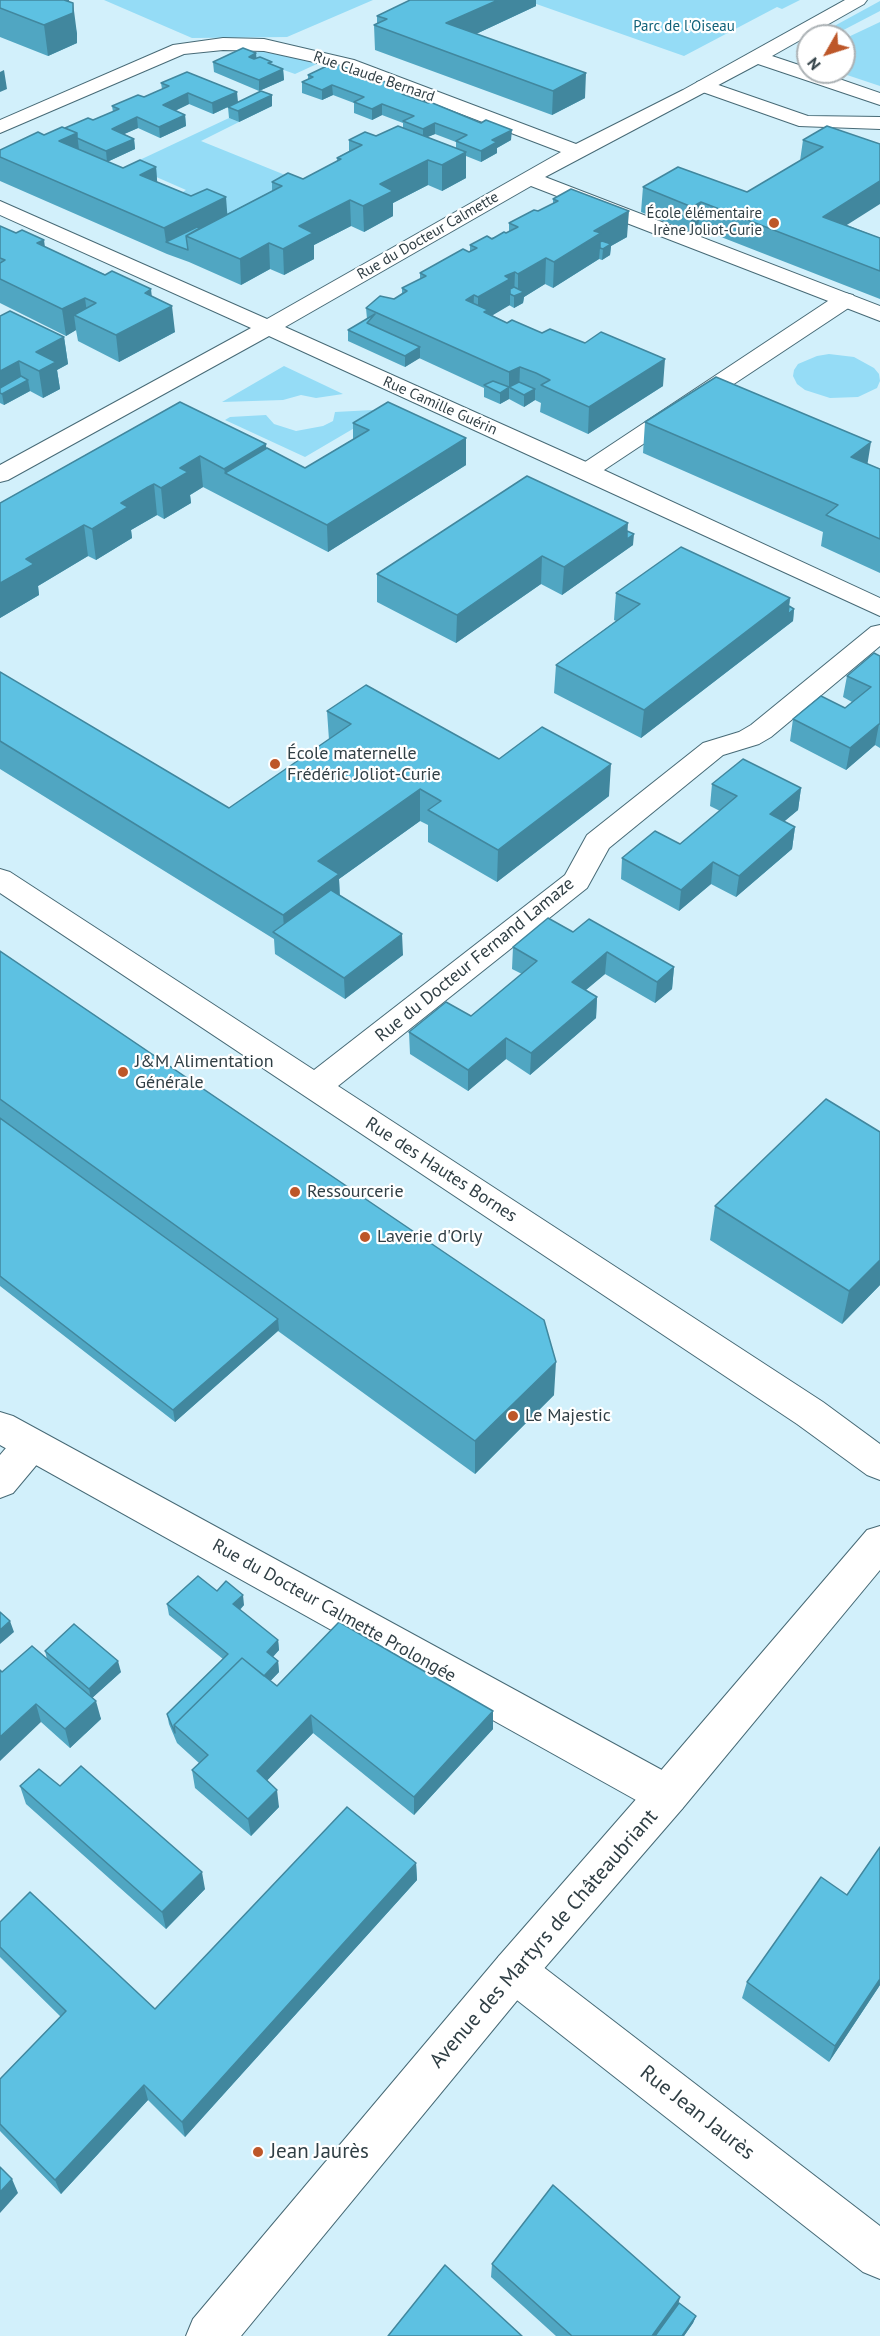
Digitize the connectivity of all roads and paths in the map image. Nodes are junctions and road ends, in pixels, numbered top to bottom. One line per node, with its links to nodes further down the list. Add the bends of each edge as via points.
1 (858, 0): 2 (street, Rue du Docteur Calmette)
2 (757, 57): 3 (street, Rue du Docteur Calmette); 4 (street)
3 (704, 86): 5 (street, via 806,122); 7 (street, Rue du Docteur Calmette)
4 (880, 99)
5 (880, 123)
6 (0, 127): 7 (street, Rue Claude Bernard, via 180,49 255,45 347,64)
7 (577, 151): 8 (street, Rue du Docteur Calmette)
8 (529, 178): 10 (street); 12 (street, Rue du Docteur Calmette)
9 (0, 207): 12 (street, Rue Camille Guérin)
10 (846, 300): 11 (street); 13 (street)
11 (880, 314)
12 (267, 328): 13 (street, Rue Camille Guérin); 14 (street, Rue du Docteur Calmette)
13 (586, 471): 15 (street, Rue Camille Guérin)
14 (0, 475)
15 (880, 608)
16 (880, 633): 18 (street, Rue du Docteur Fernand Lamaze, via 761,731 704,756 597,843 577,880)
17 (0, 879): 18 (street, Rue des Hautes Bornes)
18 (315, 1086): 20 (street, Rue des Hautes Bornes, via 810,1413)
19 (15, 1436): 21 (street); 23 (street, Rue du Docteur Calmette Prolongée)
20 (880, 1464)
21 (0, 1482)
22 (880, 1542): 23 (street, Avenue des Martyrs de Châteaubriant)
23 (668, 1796): 24 (street, Avenue des Martyrs de Châteaubriant)
24 (514, 1971): 25 (street, Rue Jean Jaurès); 26 (street, Avenue des Martyrs de Châteaubriant)
25 (880, 2255)
26 (210, 2336)

